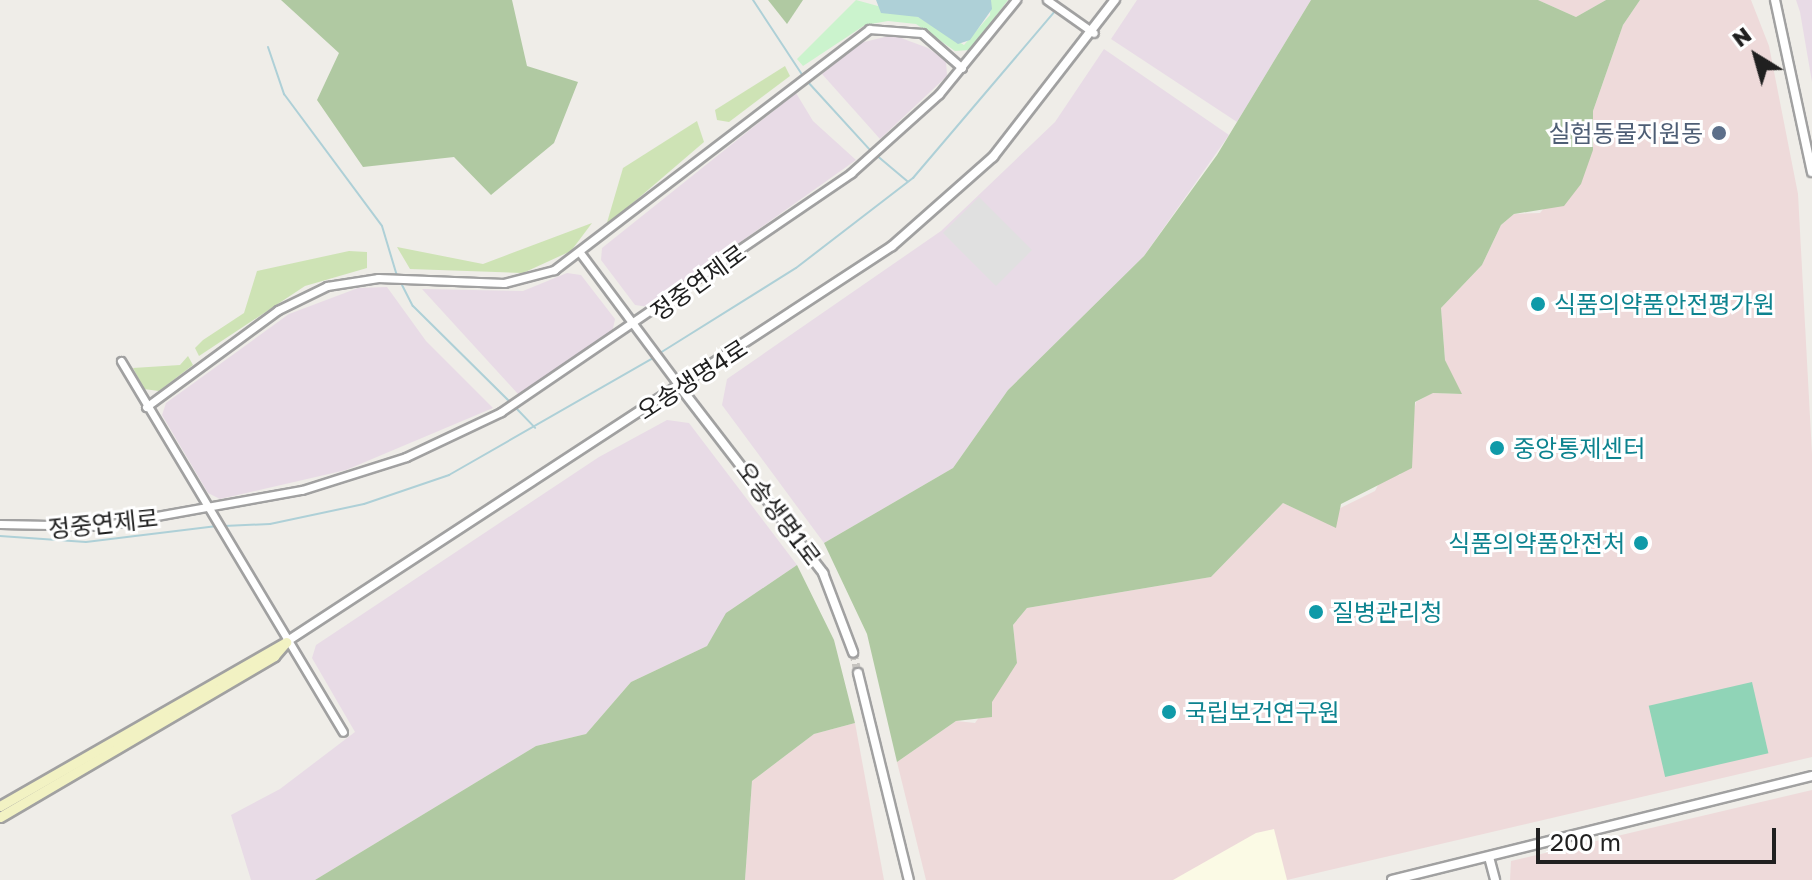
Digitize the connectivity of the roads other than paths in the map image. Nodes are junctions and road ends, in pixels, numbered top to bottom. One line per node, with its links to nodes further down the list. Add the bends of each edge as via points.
1 (1016, 0): 6 (street)
2 (1047, 0): 5 (street)
3 (1115, 0): 5 (street, 오송생명4로)
4 (1775, 0): 7 (street)
5 (1090, 31): 11 (street, 오송생명4로, via 1050,93 946,202)
6 (962, 68): 8 (street, via 922,33 887,26 848,41); 9 (street, 정중연제로, via 869,159)
7 (1812, 172)
8 (581, 254): 9 (street); 12 (street, via 504,283 354,279 302,295)
9 (638, 329): 11 (street); 13 (street, 정중연제로, via 501,412 351,476)
10 (121, 361): 12 (street)
11 (680, 387): 15 (street, 오송생명4로); 16 (street, 오송생명1로, via 823,573)
12 (146, 407): 13 (street)
13 (205, 510): 14 (street, 정중연제로, via 64,530); 15 (street)
14 (0, 524)
15 (286, 642): 18 (street); 20 (main road); 21 (main road, via 274,656)
16 (853, 652)
17 (858, 673): 23 (street)
18 (343, 732)
19 (1812, 776): 22 (street)
20 (0, 806)
21 (0, 817)
22 (1489, 857): 24 (street); 25 (street)
23 (909, 880)
24 (1392, 880)
25 (1495, 880)

